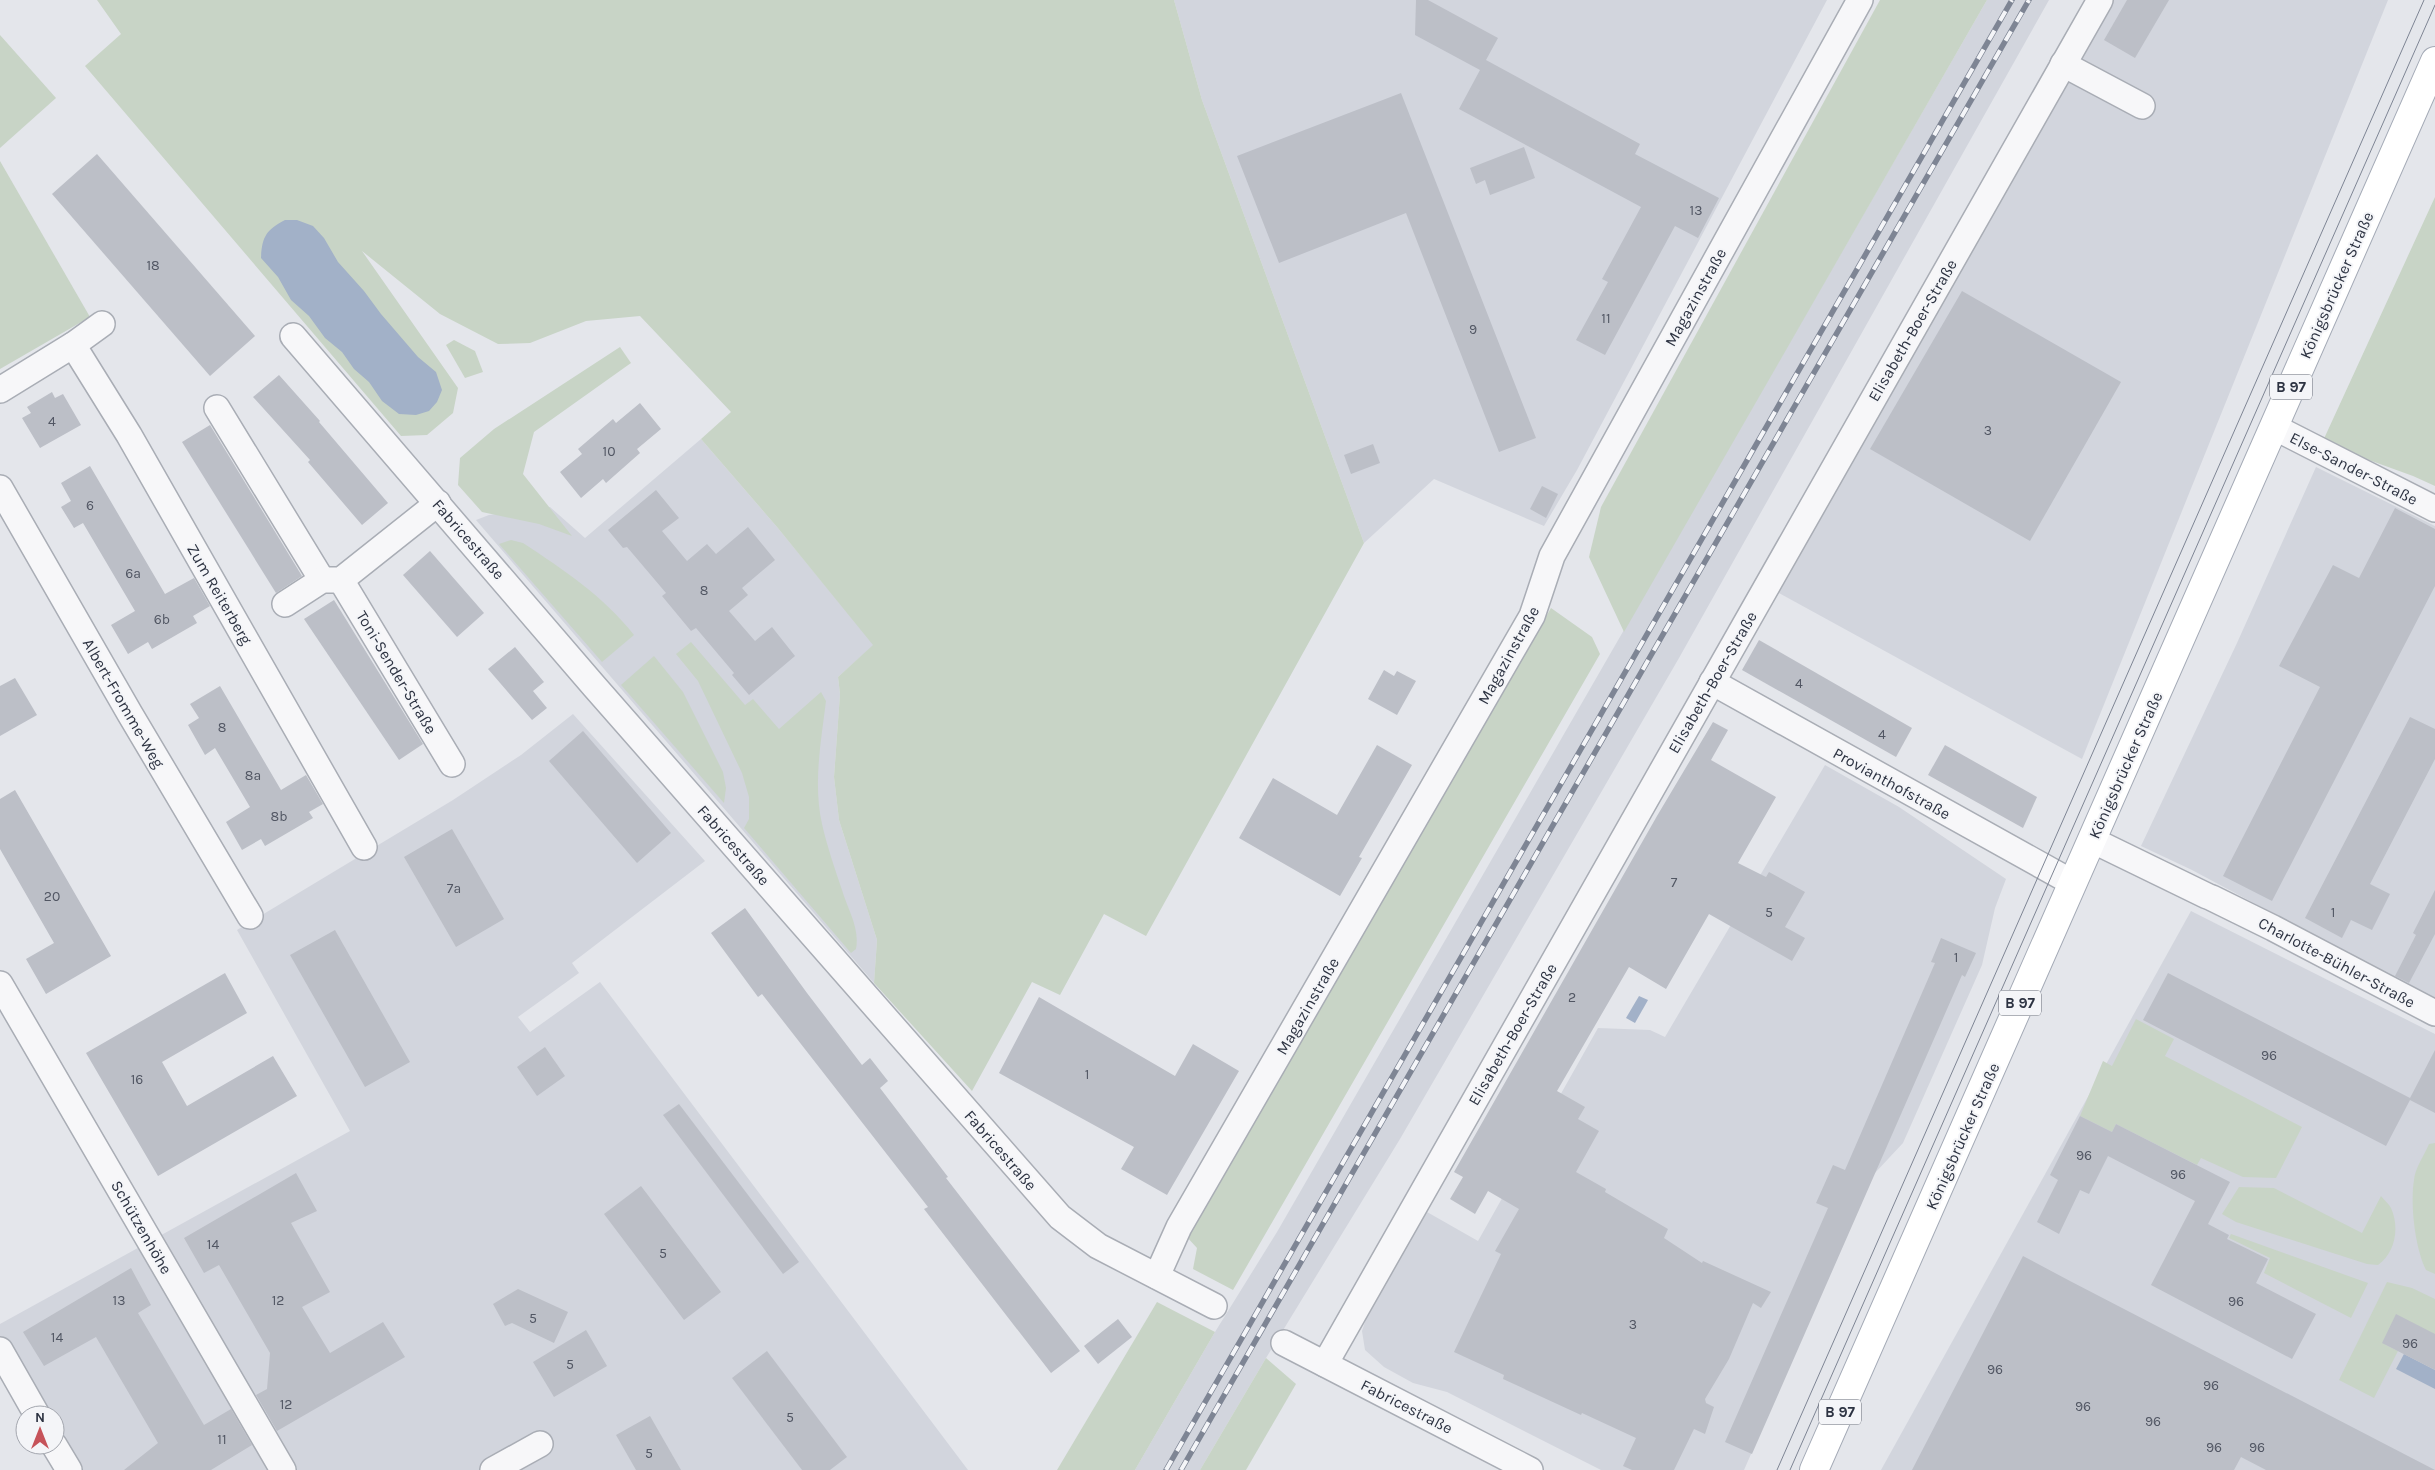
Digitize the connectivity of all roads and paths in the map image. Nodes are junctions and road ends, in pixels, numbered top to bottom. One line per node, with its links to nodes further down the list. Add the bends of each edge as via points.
1 (1860, 0): 25 (street, Magazinstraße, via 1552,556 1532,616 1179,1227)
2 (2100, 0): 4 (street, Elisabeth-Boer-Straße)
3 (2435, 61): 11 (main road, Königsbrücker Straße / B 97)
4 (2063, 64): 5 (street); 17 (street, Elisabeth-Boer-Straße)
5 (2142, 106)
6 (102, 324): 8 (street)
7 (293, 336): 13 (street, Fabricestraße)
8 (73, 345): 9 (street); 20 (street, Zum Reiterberg, via 129,435)
9 (0, 390)
10 (217, 408): 15 (street, Toni-Sender-Straße)
11 (2274, 427): 14 (street, Else-Sander-Straße); 19 (main road, Königsbrücker Straße / B 97)
12 (0, 488): 22 (street, Albert-Fromme-Weg)
13 (438, 503): 15 (street); 25 (street, Fabricestraße, via 1060,1217 1098,1246)
14 (2435, 509)
15 (331, 580): 16 (street); 18 (street, Toni-Sender-Straße)
16 (285, 604)
17 (1712, 682): 21 (street, Provianthofstraße); 29 (street, Elisabeth-Boer-Straße)
18 (452, 764)
19 (2092, 840): 21 (main road, Königsbrücker Straße / B 97); 24 (street, Charlotte-Bühler-Straße, via 2178,881 2188,894 2229,913 2239,911)
20 (364, 847)
21 (2073, 883): 37 (main road, Königsbrücker Straße / B 97)
22 (250, 916)
23 (0, 984): 34 (street, Schützenhöhe)
24 (2435, 1013)
25 (1157, 1276): 26 (street, Fabricestraße)
26 (1214, 1306)
27 (1284, 1343): 29 (street, Fabricestraße)
28 (0, 1350): 30 (street)
29 (1325, 1364): 36 (street, Fabricestraße)
30 (31, 1405)
31 (540, 1444): 35 (street)
32 (60, 1455): 33 (street)
33 (69, 1470)
34 (283, 1470)
35 (492, 1470)
36 (1530, 1470)
37 (1814, 1470)

